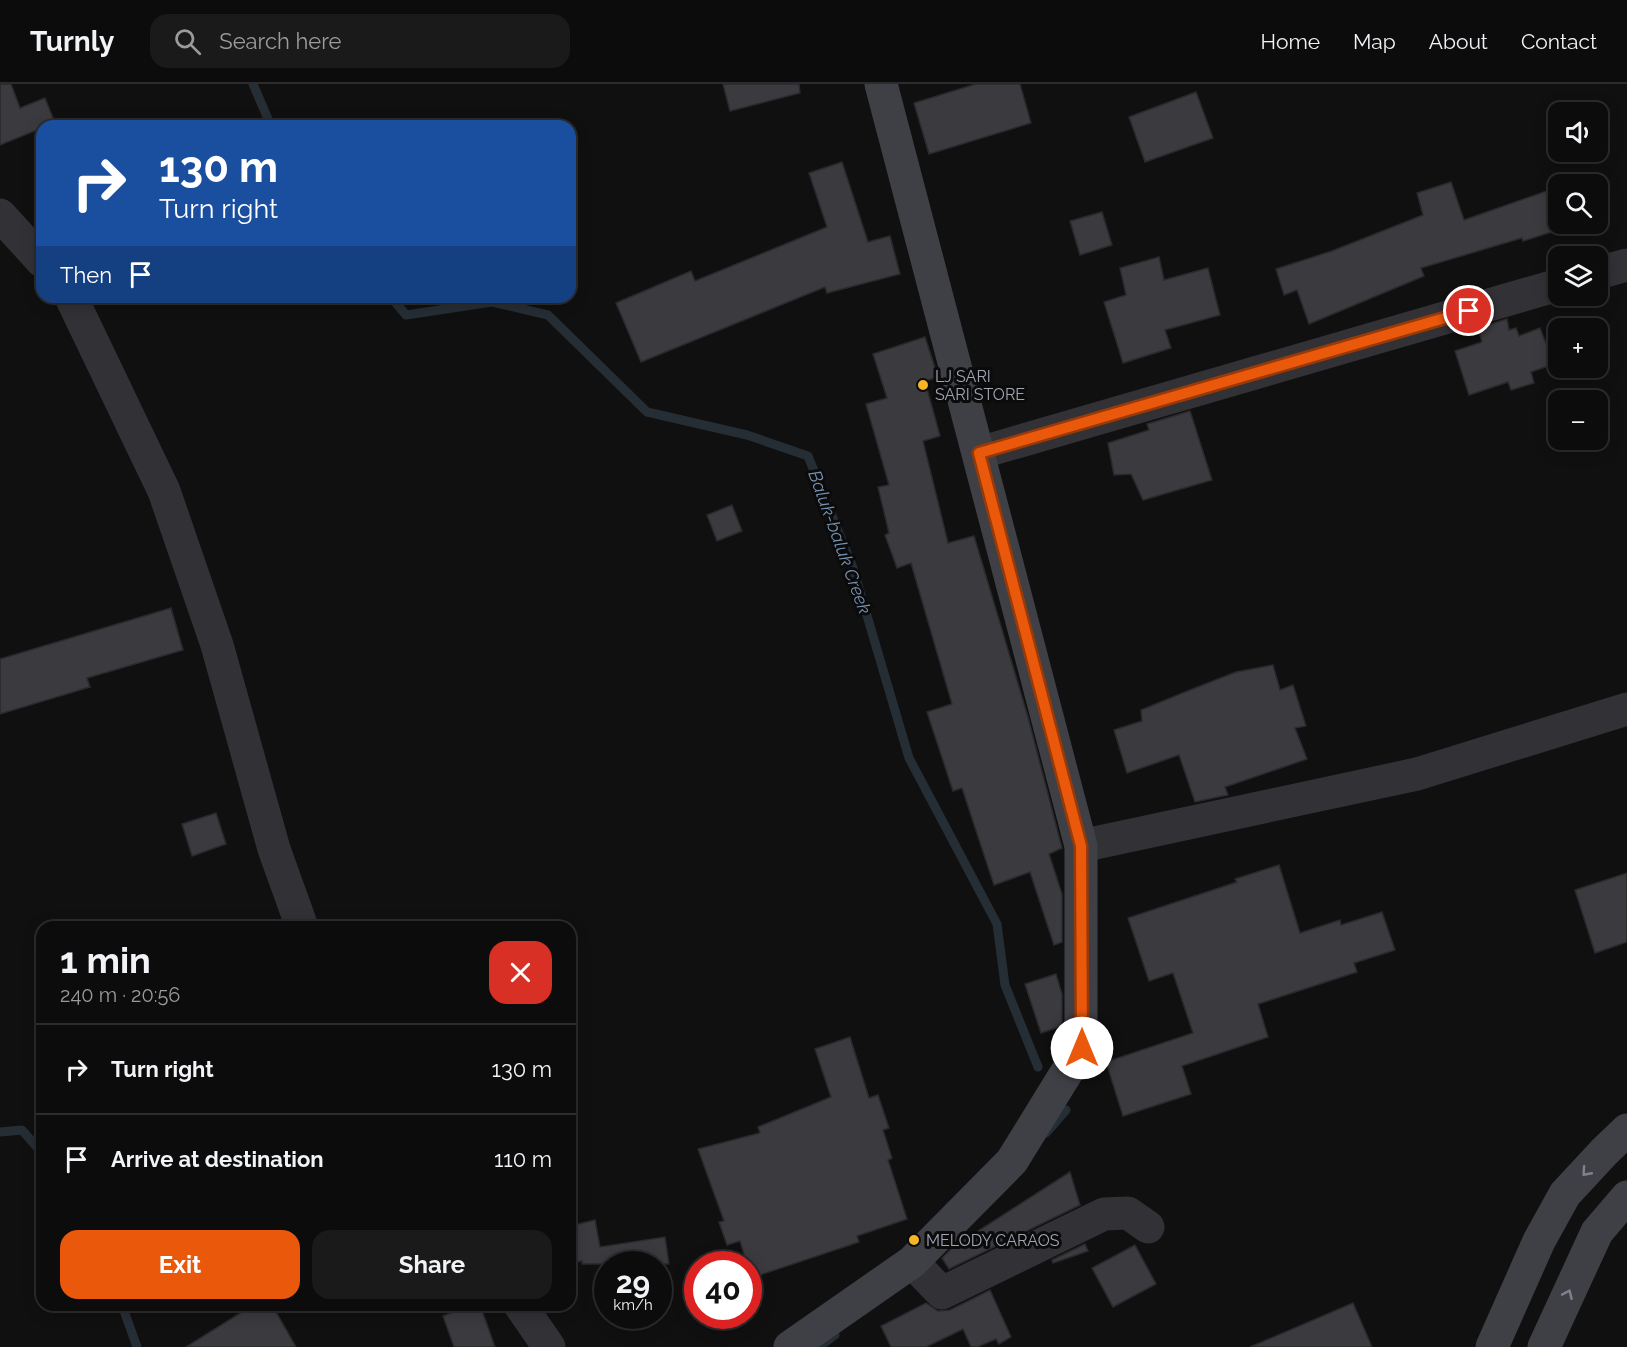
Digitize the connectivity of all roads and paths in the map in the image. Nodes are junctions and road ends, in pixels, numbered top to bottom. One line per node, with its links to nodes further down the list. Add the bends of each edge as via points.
1 (881, 84): 8 (street)
2 (0, 215): 3 (street)
3 (36, 254)
4 (1627, 265): 5 (street)
5 (1608, 270)
6 (1548, 288): 8 (street)
7 (74, 303): 11 (street, via 164,491 217,645 274,849)
8 (979, 453): 10 (street)
9 (1627, 709): 10 (street, via 1417,774)
10 (1081, 846): 15 (street, via 1082,1048 1012,1161)
11 (300, 921)
12 (1627, 1130): 19 (street, one-way to 19, via 1565,1194 1539,1241)
13 (1627, 1197): 20 (street, one-way to 13, via 1597,1233)
14 (1148, 1227): 15 (street, via 1128,1213 1104,1215 942,1293)
15 (912, 1262): 18 (street)
16 (524, 1311): 17 (street)
17 (549, 1347)
18 (790, 1347)
19 (1492, 1347)
20 (1544, 1347)

